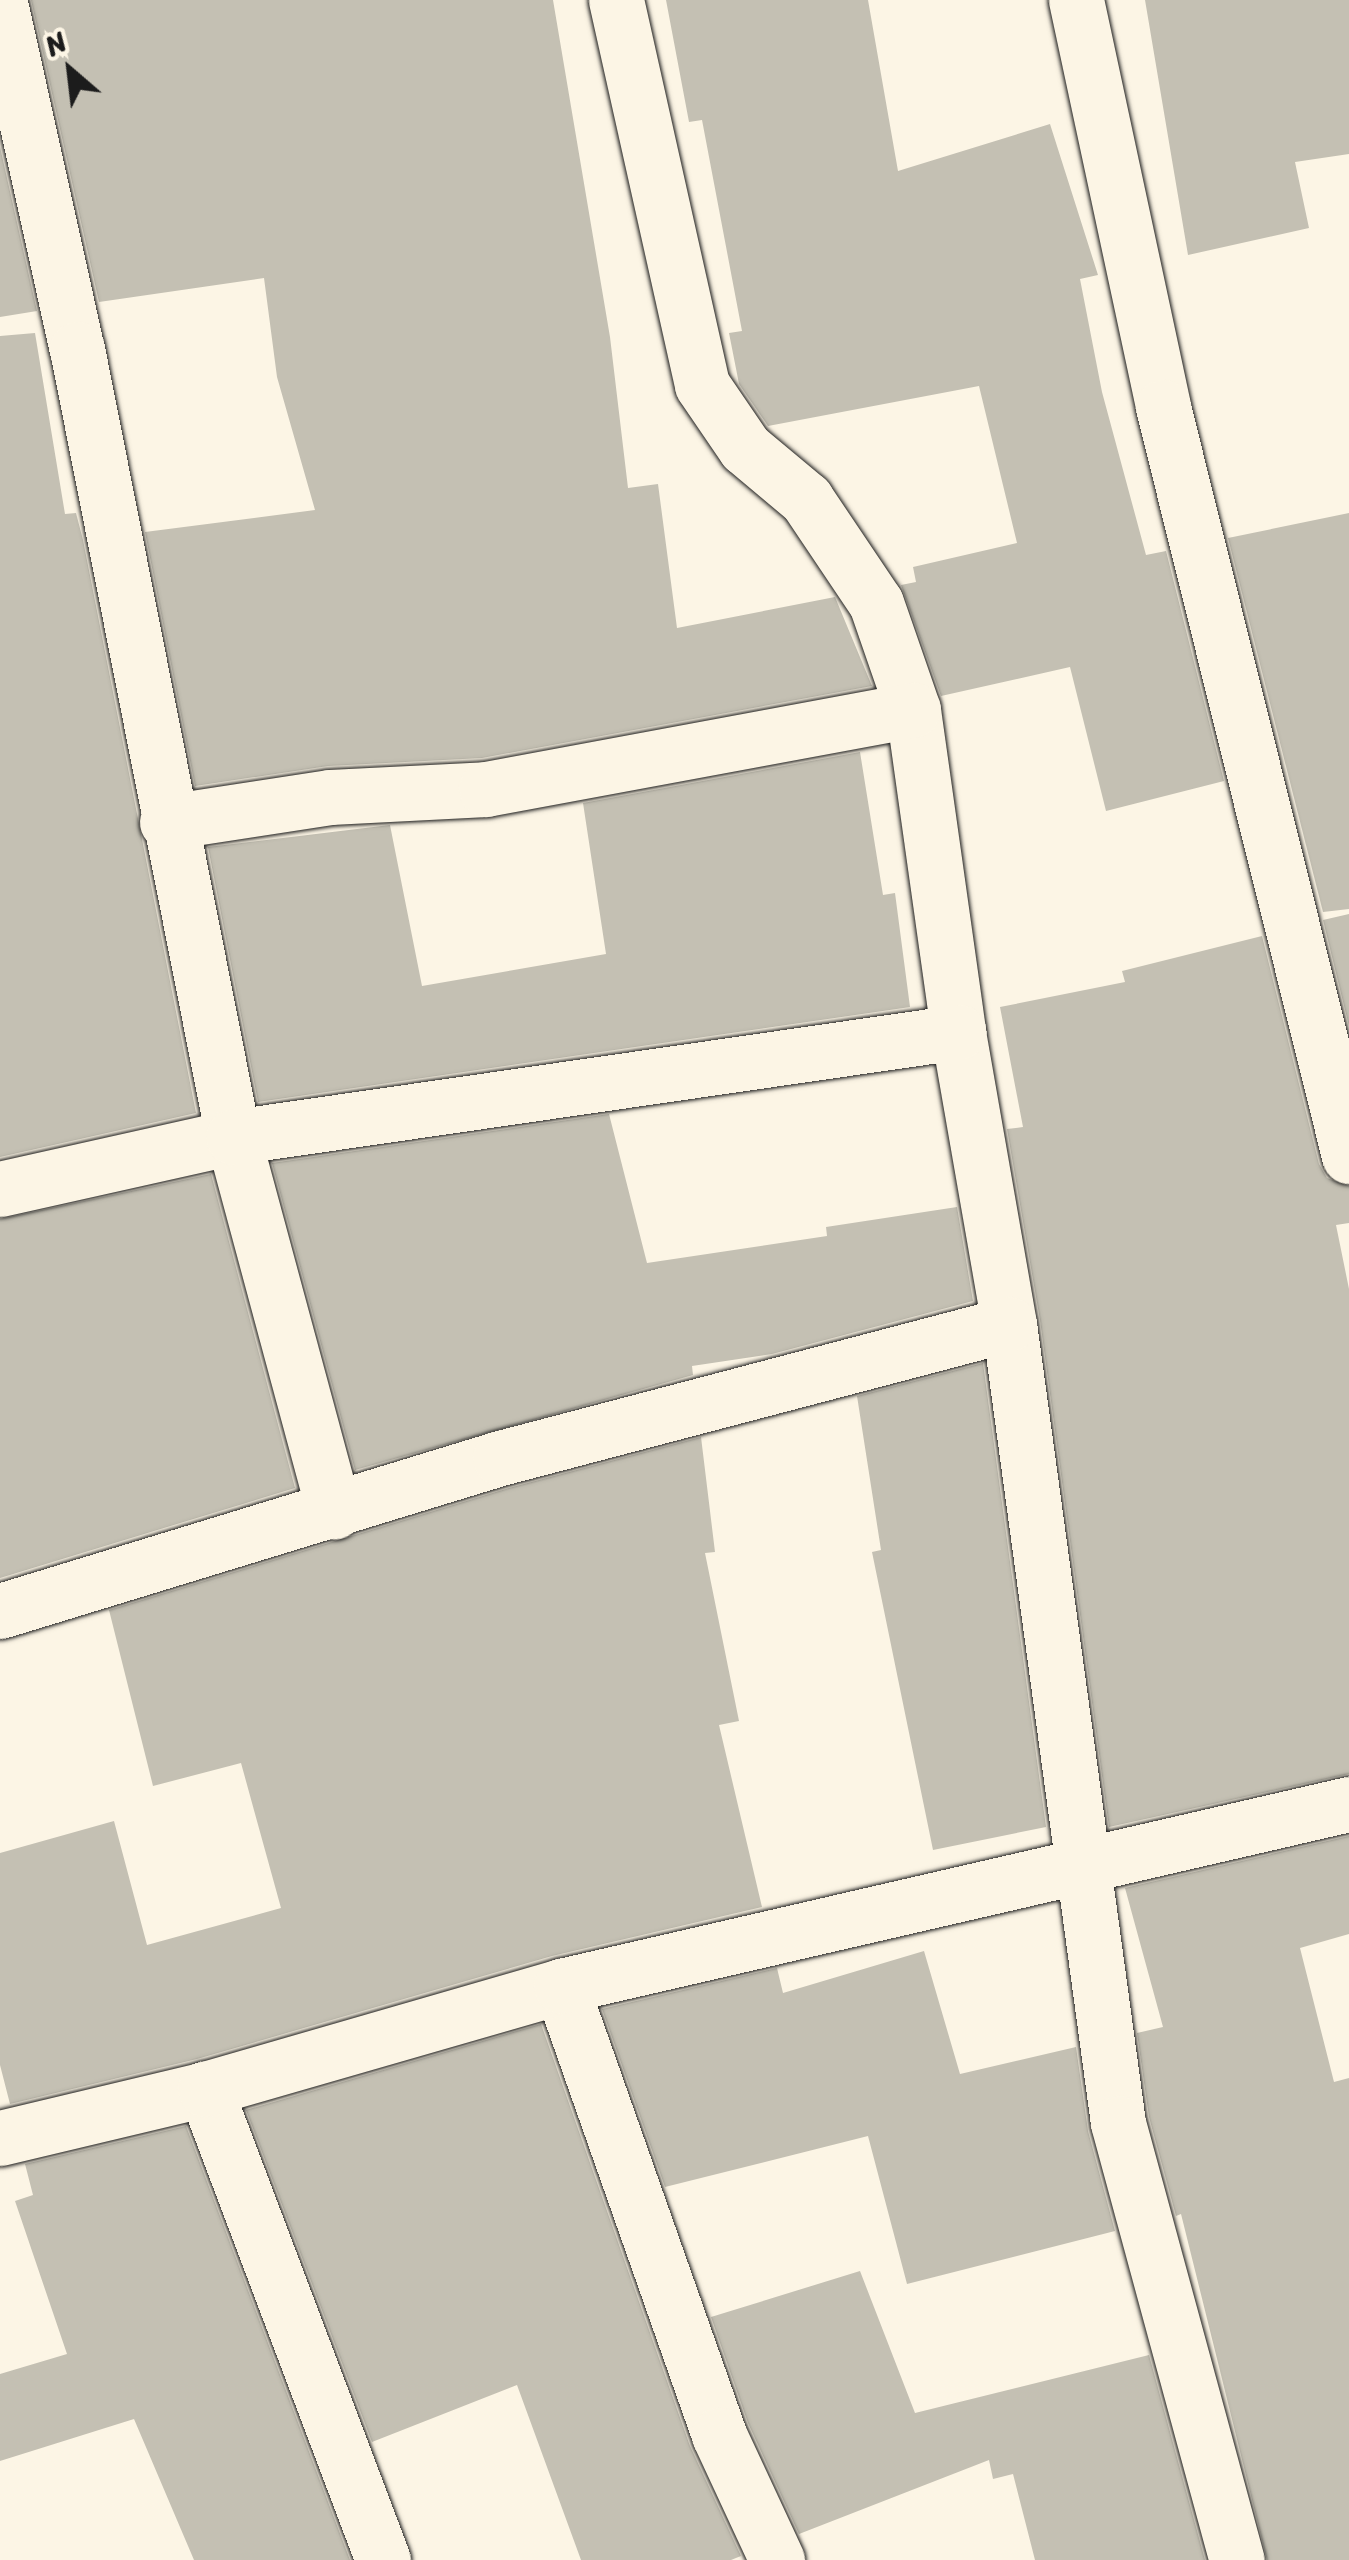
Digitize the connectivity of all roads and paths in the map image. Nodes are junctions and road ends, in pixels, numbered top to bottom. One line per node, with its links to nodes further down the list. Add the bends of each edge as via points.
1 (616, 0): 4 (street, via 702,385 745,448 806,499 876,603)
2 (1076, 0): 8 (street, via 1163,407)
3 (0, 2): 5 (street, via 77,348)
4 (913, 710): 5 (street, via 486,789 330,796); 6 (street)
5 (167, 822): 7 (street)
6 (958, 1032): 7 (street); 10 (street)
7 (232, 1137): 9 (street); 11 (street)
8 (1349, 1156)
9 (0, 1188)
10 (1010, 1324): 11 (street, via 701,1402); 14 (street)
11 (334, 1512): 12 (street)
12 (0, 1611)
13 (1349, 1804): 14 (street)
14 (1082, 1862): 15 (street); 20 (street, via 1118,2123)
15 (562, 1986): 16 (street); 19 (street, via 718,2435)
16 (205, 2090): 17 (street); 18 (street)
17 (0, 2138)
18 (383, 2560)
19 (776, 2560)
20 (1237, 2560)

